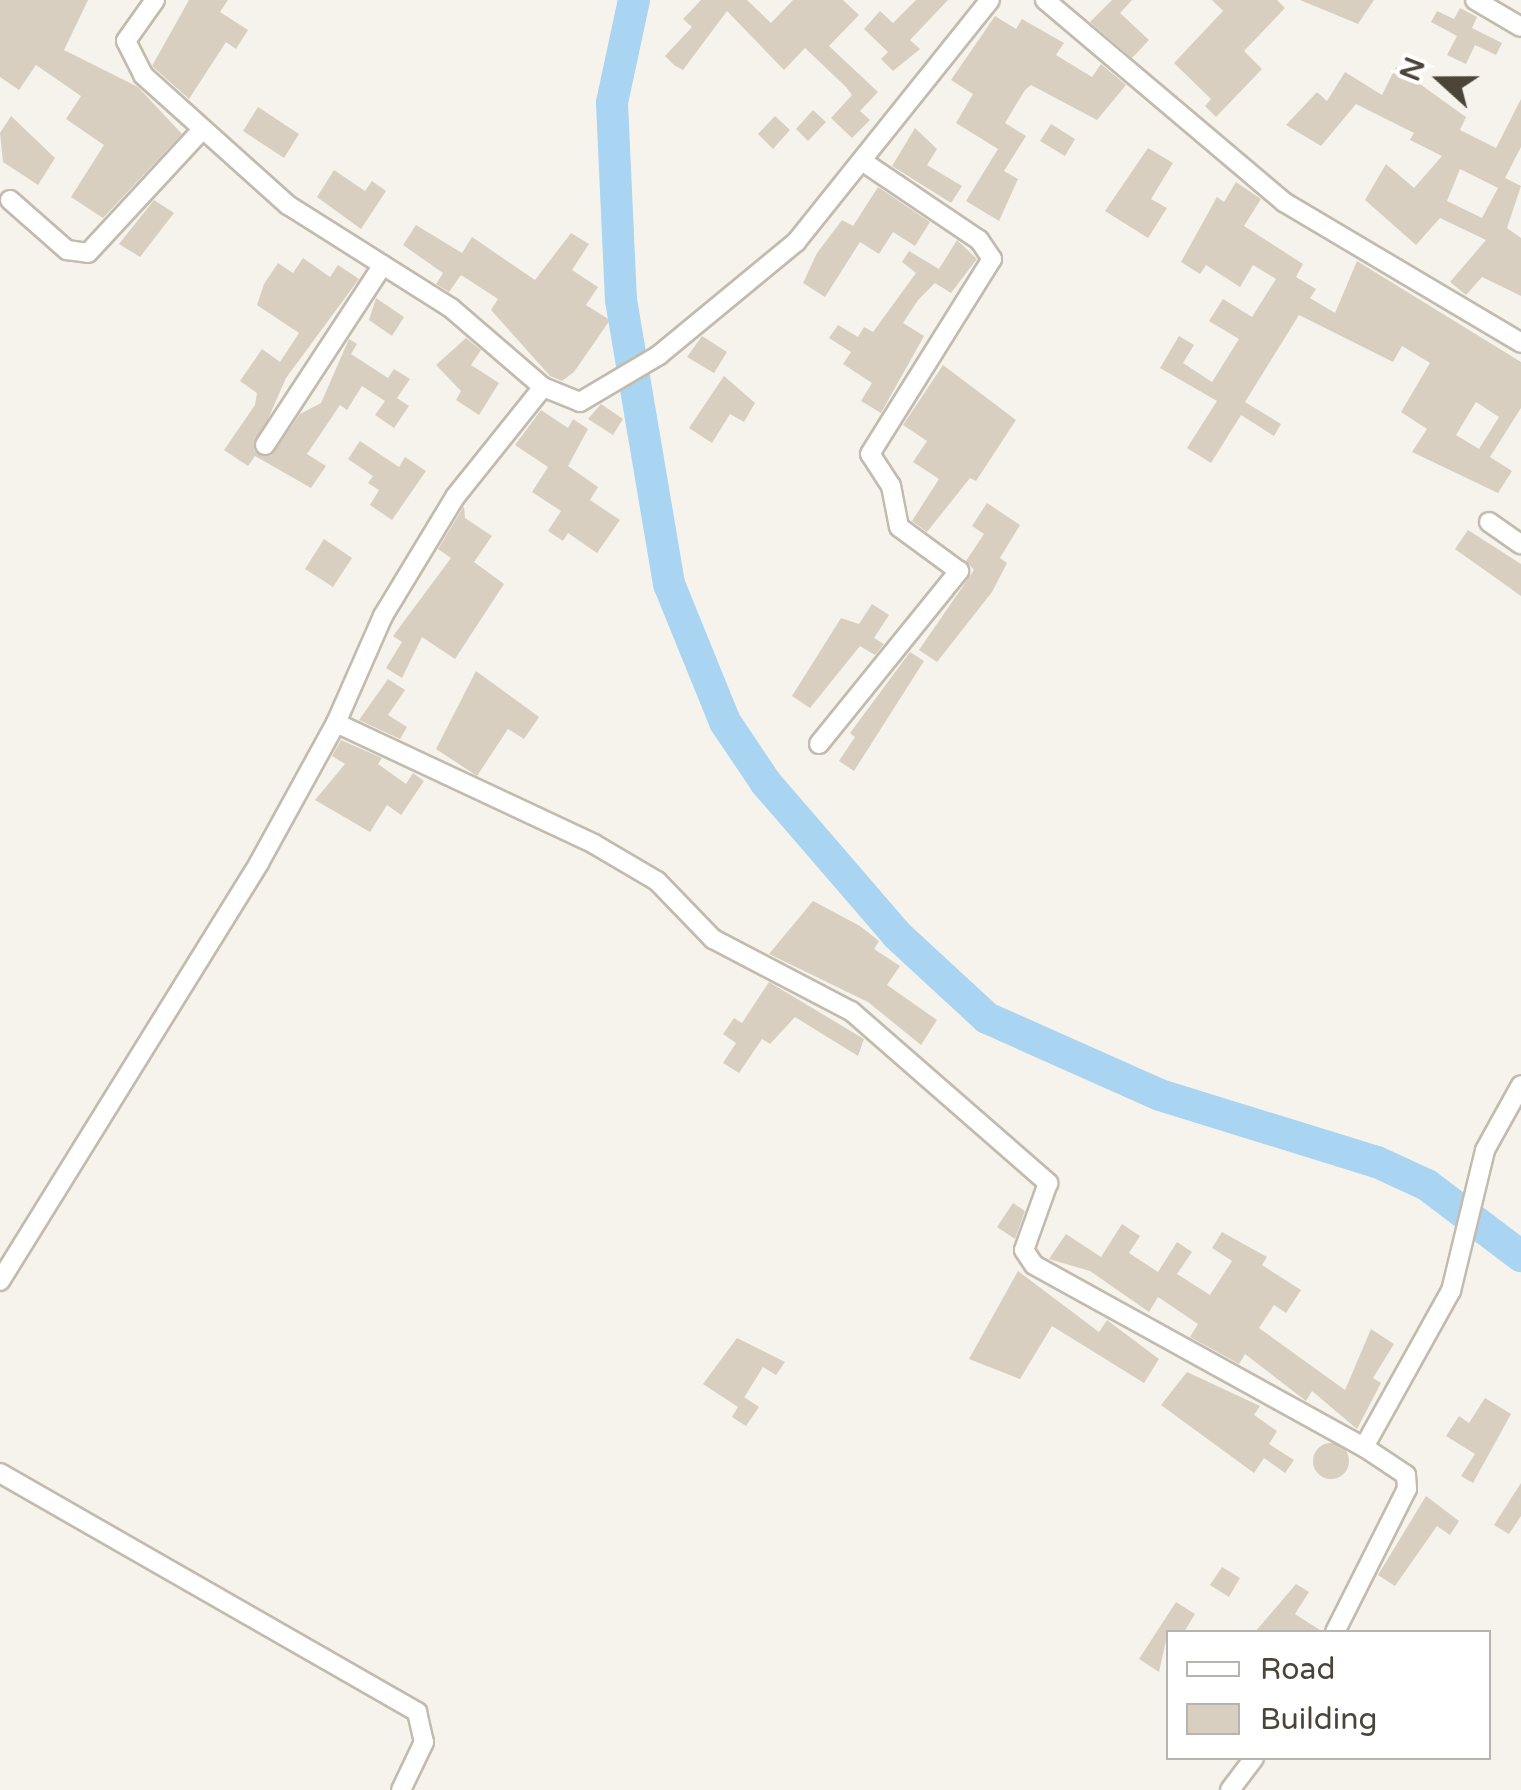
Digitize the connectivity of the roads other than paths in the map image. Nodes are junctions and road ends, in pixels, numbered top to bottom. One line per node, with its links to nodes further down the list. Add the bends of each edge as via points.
1 (155, 0): 6 (street, via 130,31 130,60)
2 (990, 0): 7 (street)
3 (1044, 0): 10 (street, via 1284,202)
4 (1475, 0): 5 (street)
5 (1521, 26)
6 (202, 130): 8 (street, via 88,253 66,250); 9 (street, via 288,205)
7 (865, 163): 11 (street, via 796,242 660,355 573,404); 16 (street, via 978,240 992,259 870,454 891,486 900,527 960,571)
8 (10, 200)
9 (383, 265): 11 (street, via 452,308); 12 (street)
10 (1521, 343)
11 (542, 388): 15 (street, via 420,546)
12 (265, 445)
13 (1488, 522): 14 (street)
14 (1521, 544)
15 (336, 723): 18 (street, via 178,1001); 19 (street, via 594,844 657,881 713,939 852,1011 1048,1183 1024,1250 1034,1265)
16 (820, 744)
17 (1521, 1085): 19 (street, via 1486,1150 1451,1291)
18 (0, 1282)
19 (1364, 1446): 21 (street, via 1408,1482)
20 (0, 1473): 23 (street, via 418,1712 424,1742)
21 (1336, 1630)
22 (1252, 1760): 24 (street)
23 (401, 1790)
24 (1230, 1790)

